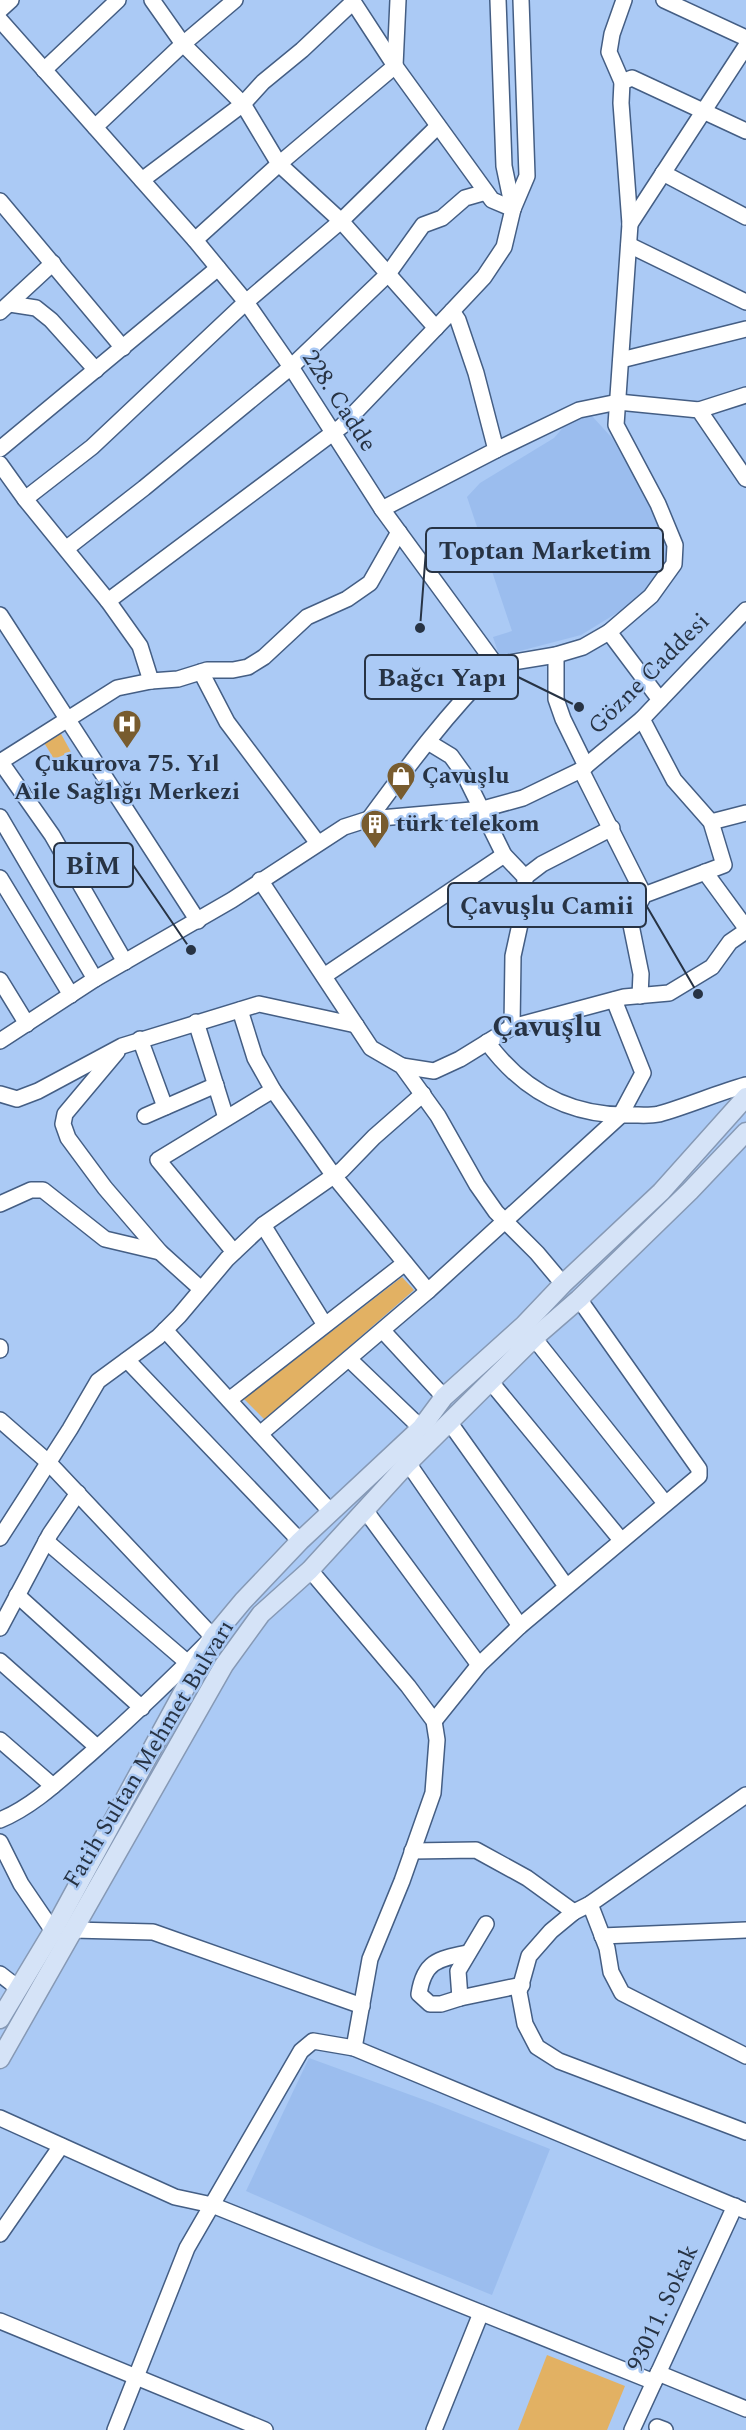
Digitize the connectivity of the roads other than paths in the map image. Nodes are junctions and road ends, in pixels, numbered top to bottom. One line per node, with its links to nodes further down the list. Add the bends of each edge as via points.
1 (11, 0): 11 (street)
2 (118, 0): 17 (street)
3 (152, 0): 14 (street)
4 (235, 0): 14 (street)
5 (398, 0): 16 (street)
6 (498, 0): 29 (street, via 504,166)
7 (521, 0): 29 (street, via 527,176)
8 (624, 0): 18 (street, via 609,52)
9 (664, 0): 13 (street)
10 (352, 1): 16 (street); 19 (street)
11 (0, 10)
12 (0, 20): 17 (street, 228. Cadde)
13 (746, 38)
14 (183, 44): 19 (street); 22 (street)
15 (746, 46): 20 (street)
16 (395, 66): 21 (street); 24 (street)
17 (44, 70): 22 (street, 228. Cadde)
18 (622, 82): 20 (street, via 632,78); 32 (street)
19 (243, 105): 24 (street); 26 (street)
20 (704, 111): 23 (street); 25 (street)
21 (438, 126): 27 (street); 31 (street)
22 (95, 127): 26 (street, 228. Cadde)
23 (746, 131)
24 (279, 164): 31 (street); 33 (street)
25 (663, 173): 30 (street); 32 (street)
26 (141, 180): 33 (street, 228. Cadde)
27 (486, 192): 29 (street, via 492,200); 37 (street, via 465,198 442,218 423,225)
28 (0, 201): 35 (street)
29 (513, 209): 41 (street, via 504,248 484,278)
30 (746, 217)
31 (341, 220): 37 (street); 38 (street)
32 (630, 224): 34 (street)
33 (195, 240): 36 (street, 228. Cadde)
34 (629, 245): 39 (street); 45 (street)
35 (53, 263): 40 (street); 44 (street)
36 (218, 268): 38 (street, 228. Cadde); 44 (street)
37 (388, 274): 42 (street); 46 (street)
38 (246, 302): 46 (street, 228. Cadde); 56 (street, via 92,447)
39 (746, 302)
40 (5, 308): 47 (street, via 36,308)
41 (452, 311): 42 (street); 53 (street, via 476,373)
42 (436, 328): 51 (street)
43 (746, 329): 45 (street)
44 (123, 348): 47 (street)
45 (621, 360): 49 (street)
46 (291, 367): 51 (street, 228. Cadde); 59 (street)
47 (96, 370): 52 (street)
48 (746, 395): 50 (street)
49 (618, 402): 50 (street); 53 (street, via 579,410); 63 (street, via 616,425 658,504 675,546 674,564 651,596)
50 (699, 411): 55 (street)
51 (332, 432): 57 (street, 228. Cadde); 60 (street)
52 (0, 449)
53 (496, 450): 57 (street)
54 (0, 464): 56 (street)
55 (746, 478)
56 (25, 499): 59 (street)
57 (382, 509): 58 (street, 228. Cadde)
58 (399, 532): 65 (street, 228. Cadde); 66 (street, via 370,583 347,599 307,617 248,667)
59 (67, 548): 60 (street)
60 (108, 600): 67 (street, via 140,646)
61 (746, 610): 68 (street, Gözne Caddesi)
62 (0, 615): 69 (street)
63 (609, 632): 64 (street, via 583,647); 68 (street)
64 (556, 655): 65 (street); 72 (street, via 556,699)
65 (496, 665): 71 (street)
66 (201, 672): 67 (street); 80 (street, via 227,722)
67 (151, 681): 69 (street, via 117,688)
68 (660, 700): 70 (street, Gözne Caddesi)
69 (68, 718): 73 (street); 87 (street)
70 (642, 719): 72 (street, Gözne Caddesi); 78 (street, via 674,780)
71 (428, 742): 74 (street, via 451,756); 77 (street)
72 (584, 768): 74 (street, Gözne Caddesi, via 523,798); 79 (street)
73 (2, 769): 89 (street, via 52,835)
74 (483, 809): 77 (street, Gözne Caddesi); 81 (street)
75 (746, 813): 78 (street)
76 (0, 817): 91 (street)
77 (369, 819): 80 (street, Gözne Caddesi)
78 (711, 822): 82 (street, via 724,865)
79 (612, 828): 83 (street); 86 (street)
80 (317, 842): 85 (street, Gözne Caddesi)
81 (504, 855): 83 (street); 90 (street)
82 (705, 872): 86 (street); 88 (street)
83 (525, 877): 100 (street, via 524,906 513,956)
84 (0, 878): 93 (street)
85 (260, 880): 87 (street, Gözne Caddesi); 90 (street)
86 (644, 895): 94 (street, via 630,920 641,974)
87 (198, 921): 89 (street, Gözne Caddesi)
88 (746, 930): 94 (street, via 730,942 712,967 669,993)
89 (124, 962): 91 (street, Gözne Caddesi)
90 (324, 976): 99 (street)
91 (95, 979): 93 (street, Gözne Caddesi)
92 (0, 980): 98 (street)
93 (71, 995): 98 (street, Gözne Caddesi)
94 (640, 996): 95 (street)
95 (614, 1000): 100 (street); 114 (street, via 643,1073)
96 (240, 1010): 97 (street); 99 (street, via 259,1004); 108 (street, via 255,1058)
97 (196, 1022): 101 (street); 106 (street)
98 (27, 1024): 102 (street, Gözne Caddesi)
99 (356, 1025): 105 (street, via 371,1048)
100 (512, 1027): 103 (street)
101 (140, 1039): 104 (street); 112 (street)
102 (0, 1041)
103 (487, 1042): 105 (street, via 434,1071); 114 (street, via 503,1064 523,1081 562,1105)
104 (122, 1046): 109 (street, via 38,1091 17,1098); 121 (street, via 65,1114 63,1124 68,1138 105,1188)
105 (402, 1066): 110 (street)
106 (216, 1085): 112 (street); 115 (street)
107 (746, 1085): 114 (street, via 656,1115)
108 (273, 1090): 115 (street); 117 (street)
109 (0, 1094)
110 (423, 1094): 117 (street); 119 (street, via 477,1185)
111 (746, 1097): 124 (main road, Fatih Sultan Mehmet Bulvarı, via 661,1192)
112 (165, 1107): 113 (street)
113 (145, 1116)
114 (620, 1116): 119 (street)
115 (226, 1118): 122 (street, via 158,1160)
116 (746, 1132): 127 (main road, Fatih Sultan Mehmet Bulvarı)
117 (334, 1176): 120 (street); 123 (street)
118 (0, 1203): 121 (street, via 31,1190 43,1190 105,1239)
119 (506, 1222): 124 (street); 126 (street)
120 (262, 1225): 122 (street); 128 (street)
121 (160, 1252): 125 (street)
122 (234, 1252): 125 (street)
123 (405, 1263): 126 (street); 128 (street)
124 (563, 1284): 135 (main road, Fatih Sultan Mehmet Bulvarı)
125 (201, 1289): 129 (street)
126 (428, 1291): 130 (street)
127 (579, 1299): 131 (main road, Fatih Sultan Mehmet Bulvarı); 144 (street, via 699,1469 699,1476)
128 (325, 1325): 136 (street)
129 (165, 1330): 133 (street); 136 (street)
130 (383, 1331): 132 (street); 135 (street)
131 (534, 1338): 134 (main road, Fatih Sultan Mehmet Bulvarı); 144 (street)
132 (349, 1359): 139 (street); 140 (street)
133 (127, 1360): 141 (street, via 98,1381); 150 (street)
134 (490, 1381): 138 (main road, Fatih Sultan Mehmet Bulvarı); 148 (street)
135 (444, 1398): 139 (main road, Fatih Sultan Mehmet Bulvarı)
136 (229, 1400): 140 (street)
137 (0, 1420): 141 (street)
138 (450, 1423): 142 (main road, Fatih Sultan Mehmet Bulvarı); 152 (street)
139 (421, 1428): 146 (main road, Fatih Sultan Mehmet Bulvarı)
140 (260, 1434): 146 (street)
141 (48, 1462): 143 (street); 147 (street)
142 (408, 1463): 145 (main road, Fatih Sultan Mehmet Bulvarı); 154 (street)
143 (78, 1493): 149 (street); 156 (street)
144 (665, 1503): 148 (street)
145 (365, 1510): 151 (main road, Fatih Sultan Mehmet Bulvarı); 159 (street)
146 (330, 1511): 150 (main road, Fatih Sultan Mehmet Bulvarı)
147 (0, 1538)
148 (621, 1540): 152 (street)
149 (46, 1541): 153 (street); 158 (street)
150 (300, 1541): 156 (main road, Fatih Sultan Mehmet Bulvarı)
151 (310, 1570): 161 (street); 172 (main road, Fatih Sultan Mehmet Bulvarı, via 261,1614 224,1665)
152 (566, 1586): 154 (street)
153 (17, 1595): 155 (street); 160 (street)
154 (520, 1626): 159 (street)
155 (0, 1628)
156 (213, 1637): 158 (street); 174 (main road, Fatih Sultan Mehmet Bulvarı)
157 (0, 1661): 163 (street)
158 (188, 1663): 160 (street)
159 (479, 1665): 161 (street)
160 (142, 1708): 163 (street)
161 (434, 1721): 168 (street, via 437,1740 433,1792)
162 (0, 1740): 164 (street)
163 (97, 1747): 164 (street)
164 (53, 1786): 166 (street)
165 (746, 1795): 169 (street)
166 (0, 1820)
167 (0, 1842): 174 (street, via 21,1884)
168 (412, 1851): 170 (street, via 476,1850 527,1878); 181 (street, via 370,1959)
169 (590, 1904): 170 (street); 175 (street)
170 (574, 1912): 178 (street, via 529,1956)
171 (486, 1924): 176 (street)
172 (73, 1930): 181 (street, via 153,1932); 185 (main road, Fatih Sultan Mehmet Bulvarı)
173 (746, 1930): 175 (street)
174 (52, 1931): 179 (main road, Fatih Sultan Mehmet Bulvarı)
175 (602, 1936): 184 (street, via 611,1972 622,1993)
176 (468, 1953): 180 (street, via 458,1971); 180 (street, via 426,1968 420,1981 418,1994 430,2004)
177 (0, 1974): 179 (street)
178 (522, 1985): 180 (street); 187 (street, via 519,1992 525,2024 537,2047 559,2061)
179 (18, 1988): 182 (main road, Fatih Sultan Mehmet Bulvarı)
180 (460, 1998)
181 (362, 2006): 183 (street)
182 (0, 2019)
183 (354, 2048): 189 (street, via 313,2041 301,2051); 190 (street)
184 (746, 2056)
185 (0, 2059)
186 (0, 2118): 188 (street)
187 (746, 2132)
188 (61, 2146): 189 (street, via 175,2197); 191 (street)
189 (212, 2205): 192 (street); 194 (street, via 187,2248)
190 (741, 2208): 195 (street, 93011. Sokak)
191 (0, 2234)
192 (481, 2313): 195 (street); 199 (street)
193 (0, 2321): 194 (street)
194 (136, 2377): 197 (street); 198 (street)
195 (656, 2377): 196 (street); 200 (street, 93011. Sokak)
196 (746, 2409)
197 (115, 2430)
198 (265, 2430)
199 (434, 2430)
200 (632, 2430)

